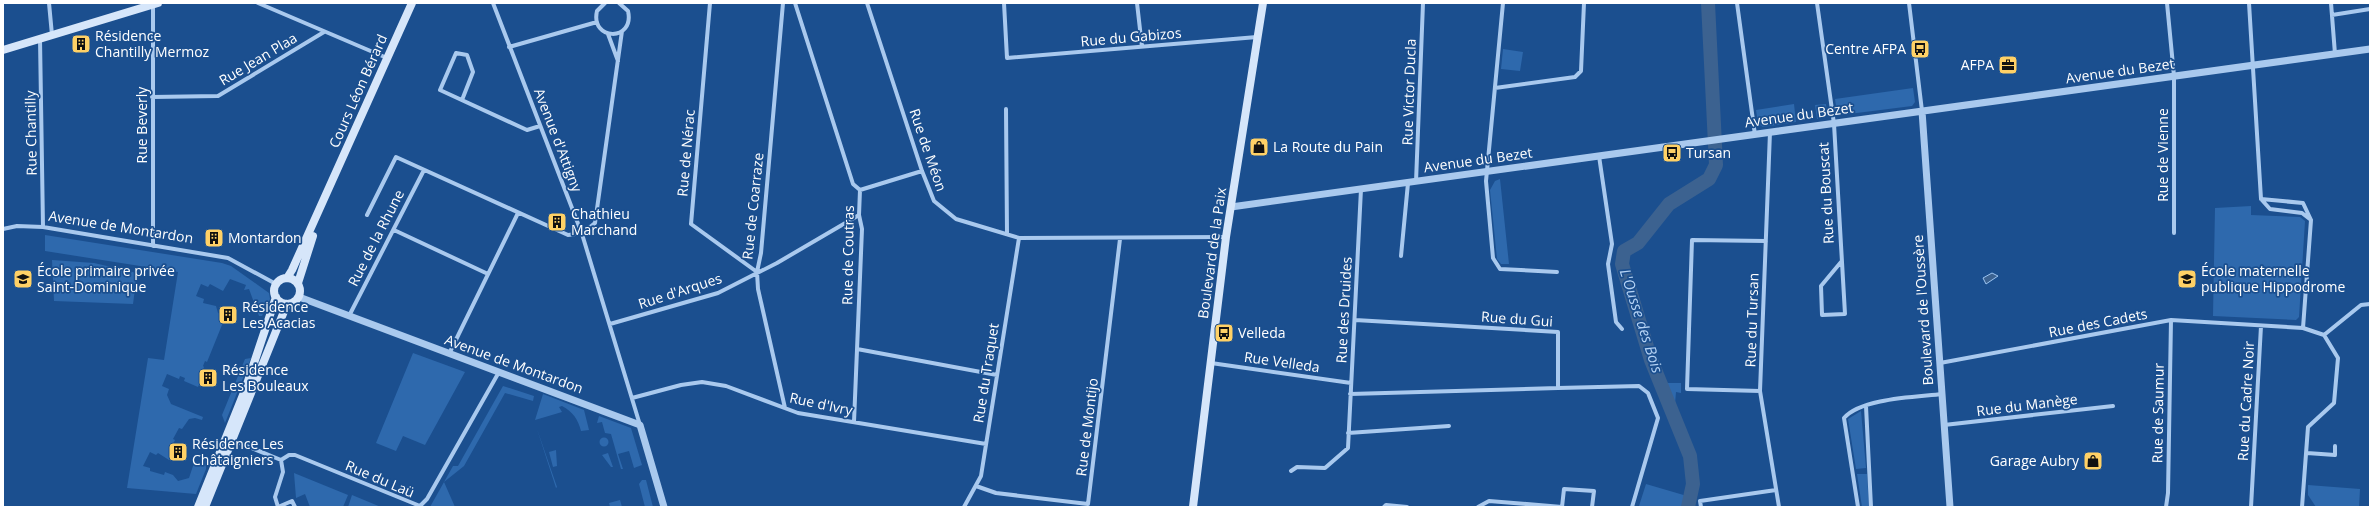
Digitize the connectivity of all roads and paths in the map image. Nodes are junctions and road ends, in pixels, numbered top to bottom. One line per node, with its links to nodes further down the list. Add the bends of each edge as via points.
1 (49, 3): 30 (street)
2 (258, 3): 28 (street)
3 (412, 3): 38 (main road, Cours Léon Bérard)
4 (493, 3): 33 (street, Avenue d'Attigny)
5 (606, 3): 26 (street, via 597,12)
6 (619, 3): 27 (street, via 625,7 629,17)
7 (710, 3): 79 (street, Rue de Nérac, via 691,224)
8 (783, 3): 79 (street, Rue de Coarraze, via 761,253)
9 (795, 3): 59 (street, Rue de Coutras, via 853,184)
10 (867, 3): 53 (street, Rue de Méon)
11 (1004, 3): 34 (street, Rue du Gabizos, via 1007,58)
12 (1137, 3): 34 (street)
13 (1263, 3): 31 (main road, Boulevard de la Paix)
14 (1423, 3): 55 (street, Rue Victor Ducla)
15 (1503, 3): 42 (street)
16 (1584, 3): 42 (street, via 1581,71 1575,77)
17 (1736, 3): 50 (street)
18 (1817, 3): 47 (street, Rue du Bouscat)
19 (1909, 3): 46 (street)
20 (2167, 3): 41 (street, Rue de Vienne)
21 (2249, 3): 40 (street)
22 (2332, 3): 25 (street)
23 (152, 4): 30 (main road); 43 (street, Rue Beverly)
24 (2370, 9): 25 (street)
25 (2332, 15): 37 (street)
26 (596, 22): 29 (street, via 599,28); 33 (street)
27 (622, 31): 29 (street); 39 (street)
28 (324, 32): 38 (street); 43 (street, Rue Jean Plaa, via 218,96)
29 (608, 34): 39 (street)
30 (52, 35): 32 (main road)
31 (1257, 37): 34 (street, Rue du Gabizos); 61 (main road, Boulevard de la Paix)
32 (40, 38): 36 (main road); 66 (street, Rue Chantilly)
33 (509, 47): 48 (street, Avenue d'Attigny)
34 (1142, 47)
35 (2370, 49): 37 (street, Avenue du Bezet)
36 (3, 50)
37 (2335, 54): 40 (street, Avenue du Bezet)
38 (386, 58): 58 (main road, Cours Léon Bérard)
39 (619, 64): 70 (street, via 595,223)
40 (2252, 66): 41 (street, Avenue du Bezet); 60 (street)
41 (2174, 76): 46 (street, Avenue du Bezet); 69 (street, Rue de Vienne)
42 (1495, 88): 54 (street)
43 (152, 97): 76 (street, Rue Beverly)
44 (462, 100): 44 (street, via 440,90 456,53 467,55 473,72); 48 (street, via 527,130)
45 (1006, 109): 71 (street)
46 (1922, 111): 47 (street, Avenue du Bezet); 100 (street, Boulevard de l'Oussère)
47 (1834, 124): 49 (street, Avenue du Bezet); 78 (street, Rue du Bouscat)
48 (540, 126): 70 (street, Avenue d'Attigny)
49 (1770, 132): 50 (street, Avenue du Bezet); 75 (street, Rue du Tursan)
50 (1755, 135): 51 (street, Avenue du Bezet)
51 (1599, 156): 54 (street, Avenue du Bezet); 95 (street, via 1612,244 1608,264 1616,322)
52 (424, 170): 62 (street); 63 (street, via 396,157); 68 (street, Rue de la Rhune)
53 (922, 171): 59 (street); 71 (street, Rue de Méon, via 934,201 944,211 956,219)
54 (1487, 172): 55 (street, Avenue du Bezet); 80 (street, via 1493,258 1500,269)
55 (1416, 182): 56 (street, Avenue du Bezet)
56 (1408, 183): 57 (street, Avenue du Bezet); 77 (street)
57 (1362, 189): 61 (street, Avenue du Bezet); 90 (street, Rue des Druides)
58 (328, 190): 82 (main road, Cours Léon Bérard); 83 (main road, Cours Léon Bérard)
59 (860, 190): 64 (street, Rue de Coutras)
60 (2261, 199): 65 (street, via 2270,209 2302,213); 65 (street, via 2303,203)
61 (1231, 207): 73 (main road, Boulevard de la Paix)
62 (518, 213): 70 (street, via 568,235); 81 (street)
63 (367, 215)
64 (859, 215): 79 (street, Rue d'Arques); 97 (street, Rue de Coutras, via 862,229)
65 (2311, 220): 94 (street)
66 (43, 228): 67 (street, Avenue de Montardon, via 17,226); 76 (street, Avenue de Montardon)
67 (3, 229)
68 (394, 230): 81 (street); 89 (street, Rue de la Rhune)
69 (2174, 233)
70 (582, 234): 92 (street, Avenue d'Attigny)
71 (1006, 234): 72 (street, Rue de Méon)
72 (1019, 238): 74 (street, Rue de Méon); 102 (street, Rue du Traquet)
73 (1226, 238): 74 (street, Rue de Méon); 99 (main road, Boulevard de la Paix)
74 (1120, 239): 123 (street, Rue de Montijo, via 1088,504 996,493)
75 (1766, 241): 105 (street, Rue du Tursan); 105 (street, via 1692,240 1691,255 1687,388)
76 (153, 246): 84 (street, Avenue de Montardon, via 228,258)
77 (1401, 256)
78 (1841, 262): 78 (street, Rue du Bouscat, via 1845,314 1822,315 1821,286)
79 (757, 272): 92 (street, Rue d'Arques, via 718,293); 111 (street, Rue de Coarraze, via 758,289)
80 (1557, 272)
81 (488, 274): 98 (street)
82 (287, 278): 83 (main road); 84 (main road)
83 (298, 283): 86 (main road)
84 (276, 284): 85 (main road)
85 (276, 297): 87 (main road); 125 (main road, via 245,390)
86 (299, 297): 87 (main road, via 294,302); 89 (street, Avenue de Montardon)
87 (286, 304): 117 (main road)
88 (2370, 304): 96 (street, via 2361,305)
89 (348, 317): 98 (street, Avenue de Montardon)
90 (1355, 320): 103 (street, Rue des Druides); 104 (street, Rue du Gui, via 1558,332)
91 (2171, 320): 93 (street, Rue des Cadets); 100 (street, Rue des Cadets); 143 (street, Rue de Saumur)
92 (610, 324): 108 (street, Avenue d'Attigny)
93 (2261, 326): 94 (street, Rue du Cadre Noir); 144 (street, Rue du Cadre Noir)
94 (2303, 328): 96 (street, Rue du Cadre Noir)
95 (1622, 329)
96 (2324, 335): 120 (street, via 2338,358 2334,403 2308,427)
97 (857, 349): 102 (street); 112 (street, Rue de Coutras)
98 (449, 354): 101 (street, Avenue de Montardon)
99 (1211, 363): 103 (street, Rue Velleda); 131 (main road, Boulevard de la Paix)
100 (1940, 363): 107 (street, Boulevard de l'Oussère)
101 (499, 372): 113 (street, Avenue de Montardon); 121 (street, Rue du Laü, via 427,499 420,506 295,456 289,455)
102 (997, 375): 118 (street, Rue du Traquet)
103 (1351, 383): 106 (street, Rue des Druides)
104 (1558, 388): 106 (street); 137 (street, via 1639,386 1648,393 1658,418)
105 (1760, 391): 124 (street, Rue du Tursan)
106 (1350, 394): 116 (street, Rue des Druides)
107 (1942, 394): 109 (street, via 1900,398); 114 (street, Boulevard de l'Oussère)
108 (632, 398): 111 (street, Rue d'Ivry, via 702,382 726,386); 113 (street, Avenue d'Attigny)
109 (1866, 406): 140 (street, via 1844,418); 141 (street)
110 (2113, 406): 114 (street, Rue du Manège)
111 (785, 408): 112 (street, Rue d'Ivry)
112 (854, 422): 118 (street, Rue d'Ivry)
113 (640, 425): 129 (street)
114 (1944, 425): 142 (street, Boulevard de l'Oussère)
115 (1449, 426): 116 (street)
116 (1348, 433): 122 (street, Rue des Druides, via 1348,448 1325,468 1297,467)
117 (232, 440): 121 (street, Rue du Laü); 126 (main road)
118 (986, 444): 123 (street, Rue du Traquet)
119 (2335, 446): 120 (street, via 2335,455)
120 (2306, 453): 145 (street)
121 (281, 460): 127 (street, via 283,472 275,497)
122 (1291, 470)
123 (976, 486): 130 (street, Rue du Traquet)
124 (1776, 490): 138 (street, via 1700,501); 139 (street, Rue du Tursan)
125 (198, 507)
126 (205, 507)
127 (278, 507): 128 (street, via 292,501)
128 (295, 507)
129 (664, 507)
130 (964, 507)
131 (1193, 507)
132 (1384, 507): 133 (street)
133 (1407, 507)
134 (1478, 507): 135 (street, via 1489,501)
135 (1562, 507): 136 (street, via 1564,488 1594,491)
136 (1592, 507)
137 (1632, 507)
138 (1701, 507)
139 (1779, 507)
140 (1858, 507)
141 (1871, 507)
142 (1950, 507)
143 (2166, 507)
144 (2251, 507)
145 (2302, 507)

